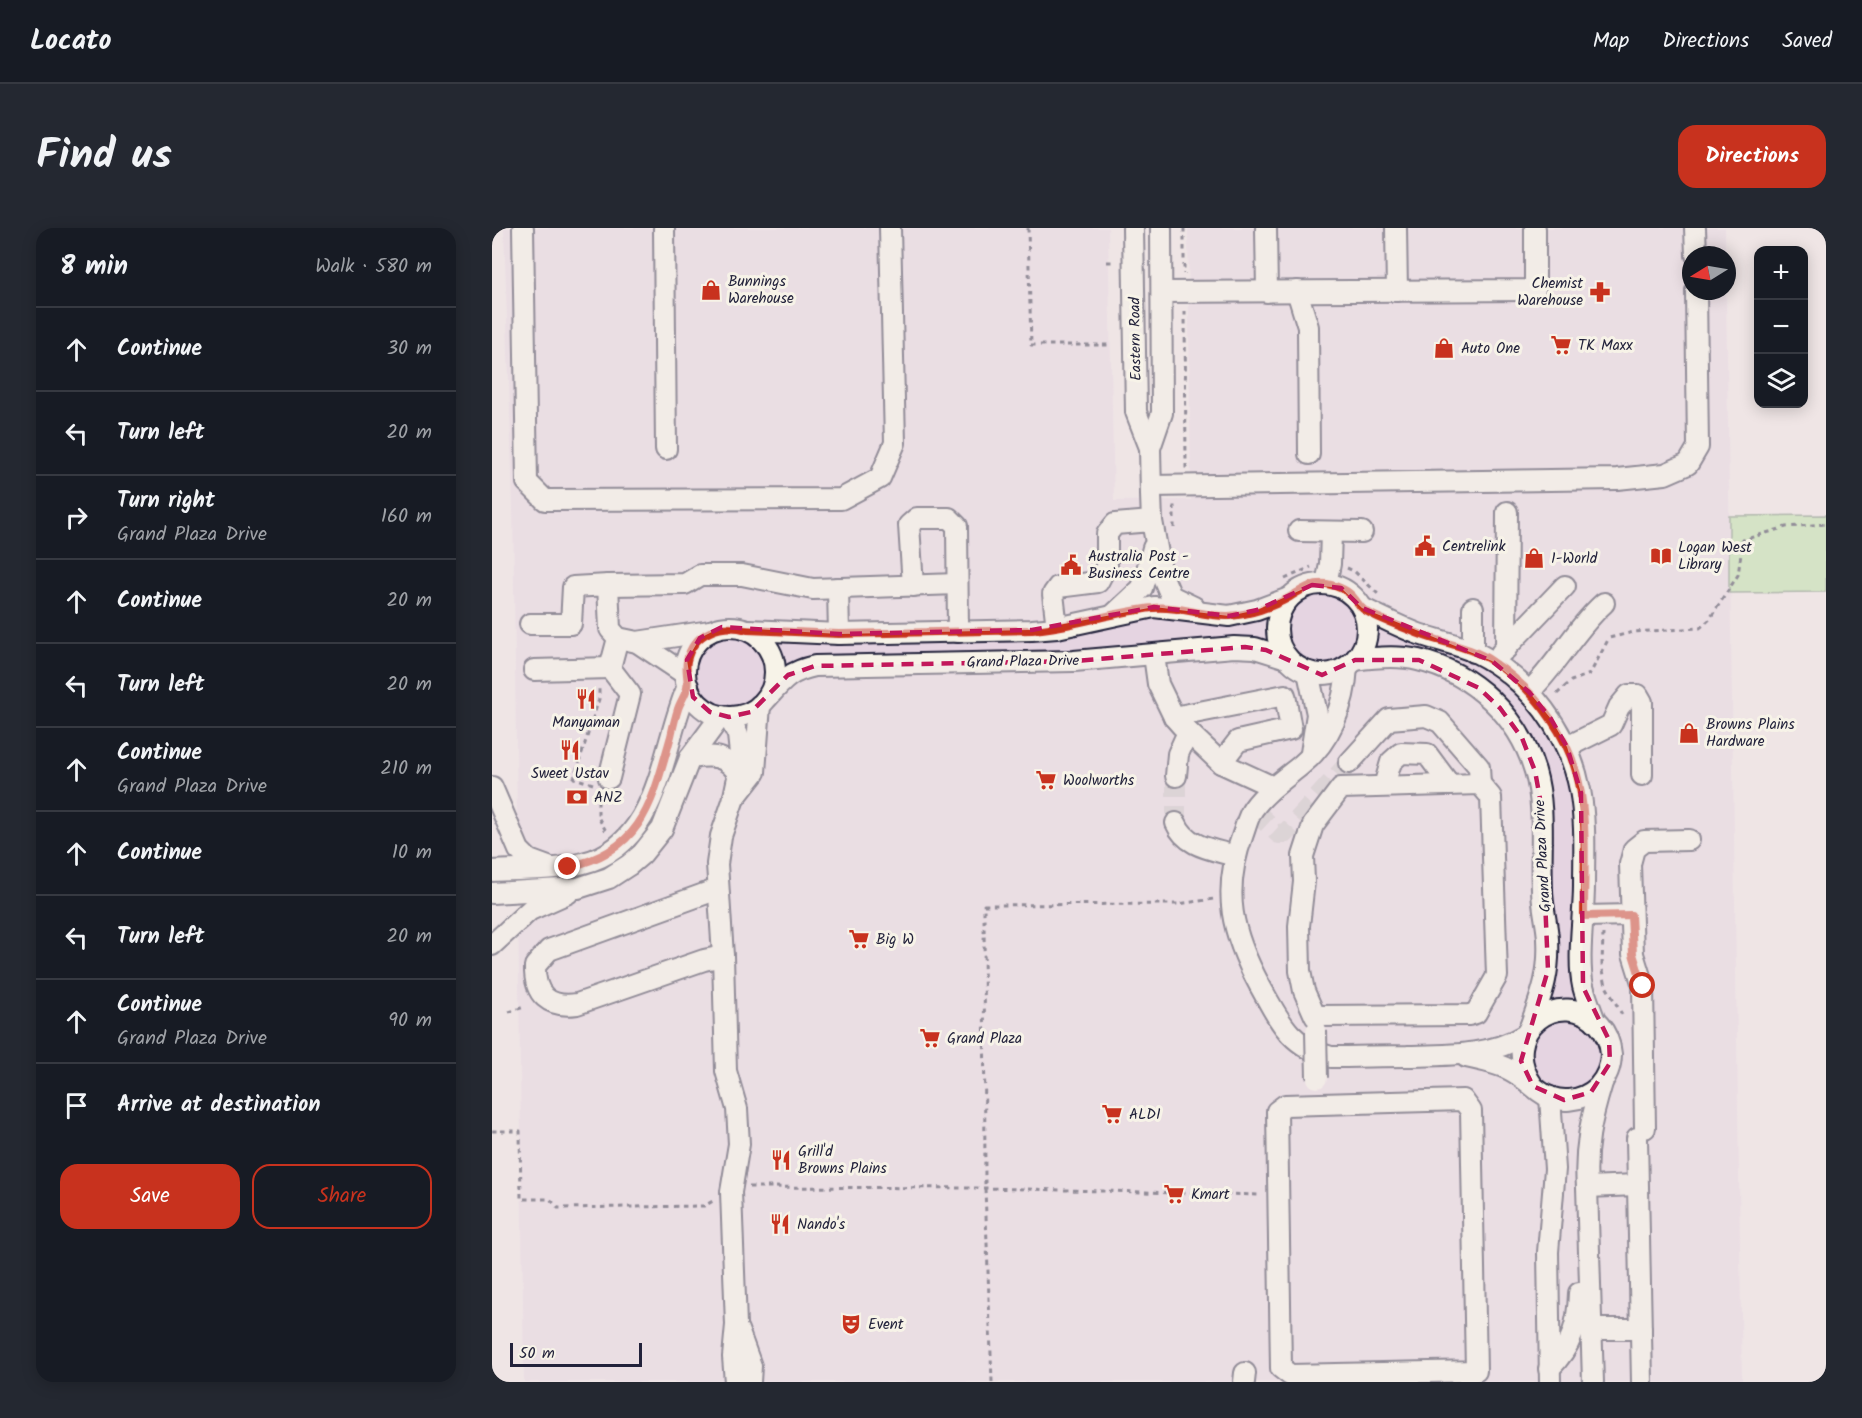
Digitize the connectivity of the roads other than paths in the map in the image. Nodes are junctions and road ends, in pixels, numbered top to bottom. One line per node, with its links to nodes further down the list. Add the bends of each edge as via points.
1 (523, 228): 3 (street, via 527,482 545,500 841,500 879,478 895,444)
2 (664, 228): 17 (street)
3 (890, 228)
4 (1133, 228): 16 (street, Eastern Road, via 1136,412)
5 (1161, 228): 13 (street, Eastern Road)
6 (1266, 228): 14 (street)
7 (1396, 228): 12 (street)
8 (1534, 228): 12 (street, via 1535,290)
9 (1695, 228): 10 (street)
10 (1696, 246)
11 (1297, 291): 12 (street); 14 (street); 18 (street, via 1308,327)
12 (1397, 291)
13 (1161, 292): 14 (street); 16 (street, Eastern Road, via 1162,413)
14 (1268, 292)
15 (1696, 300): 19 (street, via 1698,447 1688,464 1665,474 1617,479)
16 (1150, 448): 19 (street, Eastern Road)
17 (666, 449)
18 (1309, 454)
19 (1151, 486): 21 (street, Eastern Road)
20 (1507, 512): 46 (street)
21 (1154, 530): 35 (street, Eastern Road, via 1162,575 1171,597); 36 (street, Eastern Road, via 1151,562 1142,588); 38 (street, via 1115,524 1107,534 1107,565 1098,582 1058,587 1053,594)
22 (1299, 531): 23 (street)
23 (1330, 532): 24 (street); 26 (street)
24 (1362, 532)
25 (957, 584): 28 (street); 28 (street, via 957,526 949,518 917,518 909,525); 41 (street)
26 (1326, 584): 31 (street, via 1312,585); 33 (street, via 1341,588)
27 (608, 585): 30 (street, via 685,584 700,575 742,575 813,589); 37 (street, via 573,587 571,624); 43 (street, via 610,629)
28 (913, 586): 30 (street)
29 (1565, 586): 46 (street)
30 (838, 588): 42 (street)
31 (1289, 598): 35 (street, Grand Plaza Drive, via 1229,616); 47 (street, via 1278,621 1277,634)
32 (1604, 603): 53 (street)
33 (1362, 608): 44 (street, via 1414,632); 48 (street, via 1367,635 1363,649)
34 (1473, 608): 44 (street)
35 (1208, 613): 36 (street, Grand Plaza Drive, via 1154,608)
36 (1112, 616): 38 (street, Grand Plaza Drive)
37 (530, 624)
38 (1057, 628): 41 (street, Grand Plaza Drive)
39 (747, 630): 40 (street, via 722,627); 42 (street, Grand Plaza Drive); 54 (street, via 764,642 774,658 774,678)
40 (710, 631): 43 (street); 52 (street, via 692,649 687,660)
41 (958, 632): 42 (street, Grand Plaza Drive)
42 (839, 634)
43 (627, 640): 51 (street); 52 (street)
44 (1473, 652): 46 (street)
45 (1154, 655): 47 (street, Grand Plaza Drive, via 1245,647); 54 (street, Grand Plaza Drive, via 1074,661 815,666 788,675); 56 (street, via 1158,684)
46 (1499, 655): 53 (street)
47 (1287, 658): 50 (street)
48 (1351, 664): 50 (street, via 1335,673); 59 (street, via 1332,727 1324,743); 87 (street, Grand Plaza Drive, via 1400,657 1451,672 1479,688 1522,738 1535,771 1541,804 1542,890 1548,938 1546,986)
49 (534, 670): 51 (street)
50 (1308, 672): 59 (street, via 1317,714)
51 (605, 674): 66 (street, via 630,694)
52 (687, 680): 55 (street, via 700,705); 76 (street, via 650,804 640,823 609,852 587,862)
53 (1529, 692): 58 (street)
54 (764, 701): 55 (street, via 751,712); 72 (street, via 755,772)
55 (725, 716): 60 (street); 63 (street, via 738,735)
56 (1174, 717): 57 (street); 61 (street, via 1285,695 1291,729 1238,741)
57 (1188, 732): 61 (street); 65 (street, via 1178,754)
58 (1567, 747): 64 (street, via 1611,724 1629,695 1638,694 1642,702); 82 (street, via 1581,793)
59 (1310, 756): 70 (street)
60 (690, 758): 63 (street, via 717,757 732,764); 78 (street, via 653,842 609,878)
61 (1221, 763): 70 (street)
62 (1349, 764): 67 (street, via 1389,719 1426,716 1440,722 1479,766)
63 (739, 775): 72 (street)
64 (1642, 775)
65 (1176, 776)
66 (609, 778)
67 (1480, 784): 68 (street); 86 (street, via 1491,797 1497,976 1476,1013)
68 (1450, 785): 69 (street); 69 (street, via 1427,754 1401,753 1391,762)
69 (1384, 786): 86 (street, via 1341,788 1313,825 1303,856 1300,972)
70 (1273, 787): 75 (street, via 1252,810)
71 (492, 788): 76 (street, via 519,850 529,860)
72 (733, 801): 79 (street, via 721,836)
73 (1176, 823): 75 (street, via 1193,843)
74 (1689, 840): 81 (street, via 1644,841 1634,849 1630,864)
75 (1235, 856): 90 (street, via 1230,897 1237,934 1275,1014 1300,1044 1331,1057)
76 (551, 868): 77 (street)
77 (492, 871)
78 (578, 888): 80 (street); 83 (street, via 530,910)
79 (718, 889): 84 (street); 84 (street, via 549,950 535,966 534,979 540,993 563,1006)
80 (492, 893)
81 (1631, 915): 82 (street); 89 (street, via 1633,954 1643,986)
82 (1584, 916): 85 (street, via 1581,971)
83 (492, 945)
84 (723, 956): 98 (street, via 726,1071 737,1109 739,1144 731,1192)
85 (1595, 1021): 87 (street, via 1583,1013 1554,1011 1541,1017); 88 (street, via 1609,1040)
86 (1316, 1023): 94 (street, bridge)
87 (1528, 1031): 90 (street, via 1503,1046); 92 (street, via 1521,1061)
88 (1611, 1052): 89 (street); 91 (street)
89 (1645, 1052): 95 (street)
90 (1460, 1055): 92 (street, via 1511,1070)
91 (1602, 1083): 93 (street, via 1578,1098); 96 (street, via 1592,1115 1585,1162)
92 (1533, 1086): 93 (street)
93 (1550, 1097): 101 (street, via 1555,1170 1548,1252)
94 (1318, 1104): 94 (street, via 1463,1100 1471,1111 1476,1371 1290,1375 1281,1368 1277,1111 1284,1105)
95 (1637, 1185): 96 (street); 100 (street)
96 (1587, 1187): 97 (street)
97 (1589, 1245): 99 (street); 101 (street, via 1579,1261 1578,1317 1564,1354)
98 (736, 1325): 102 (street); 103 (street, via 751,1366)
99 (1592, 1329): 100 (street); 105 (street)
100 (1641, 1329): 106 (street)
101 (1550, 1376): 104 (street)
102 (735, 1382)
103 (750, 1382)
104 (1565, 1382)
105 (1593, 1382)
106 (1642, 1382)

